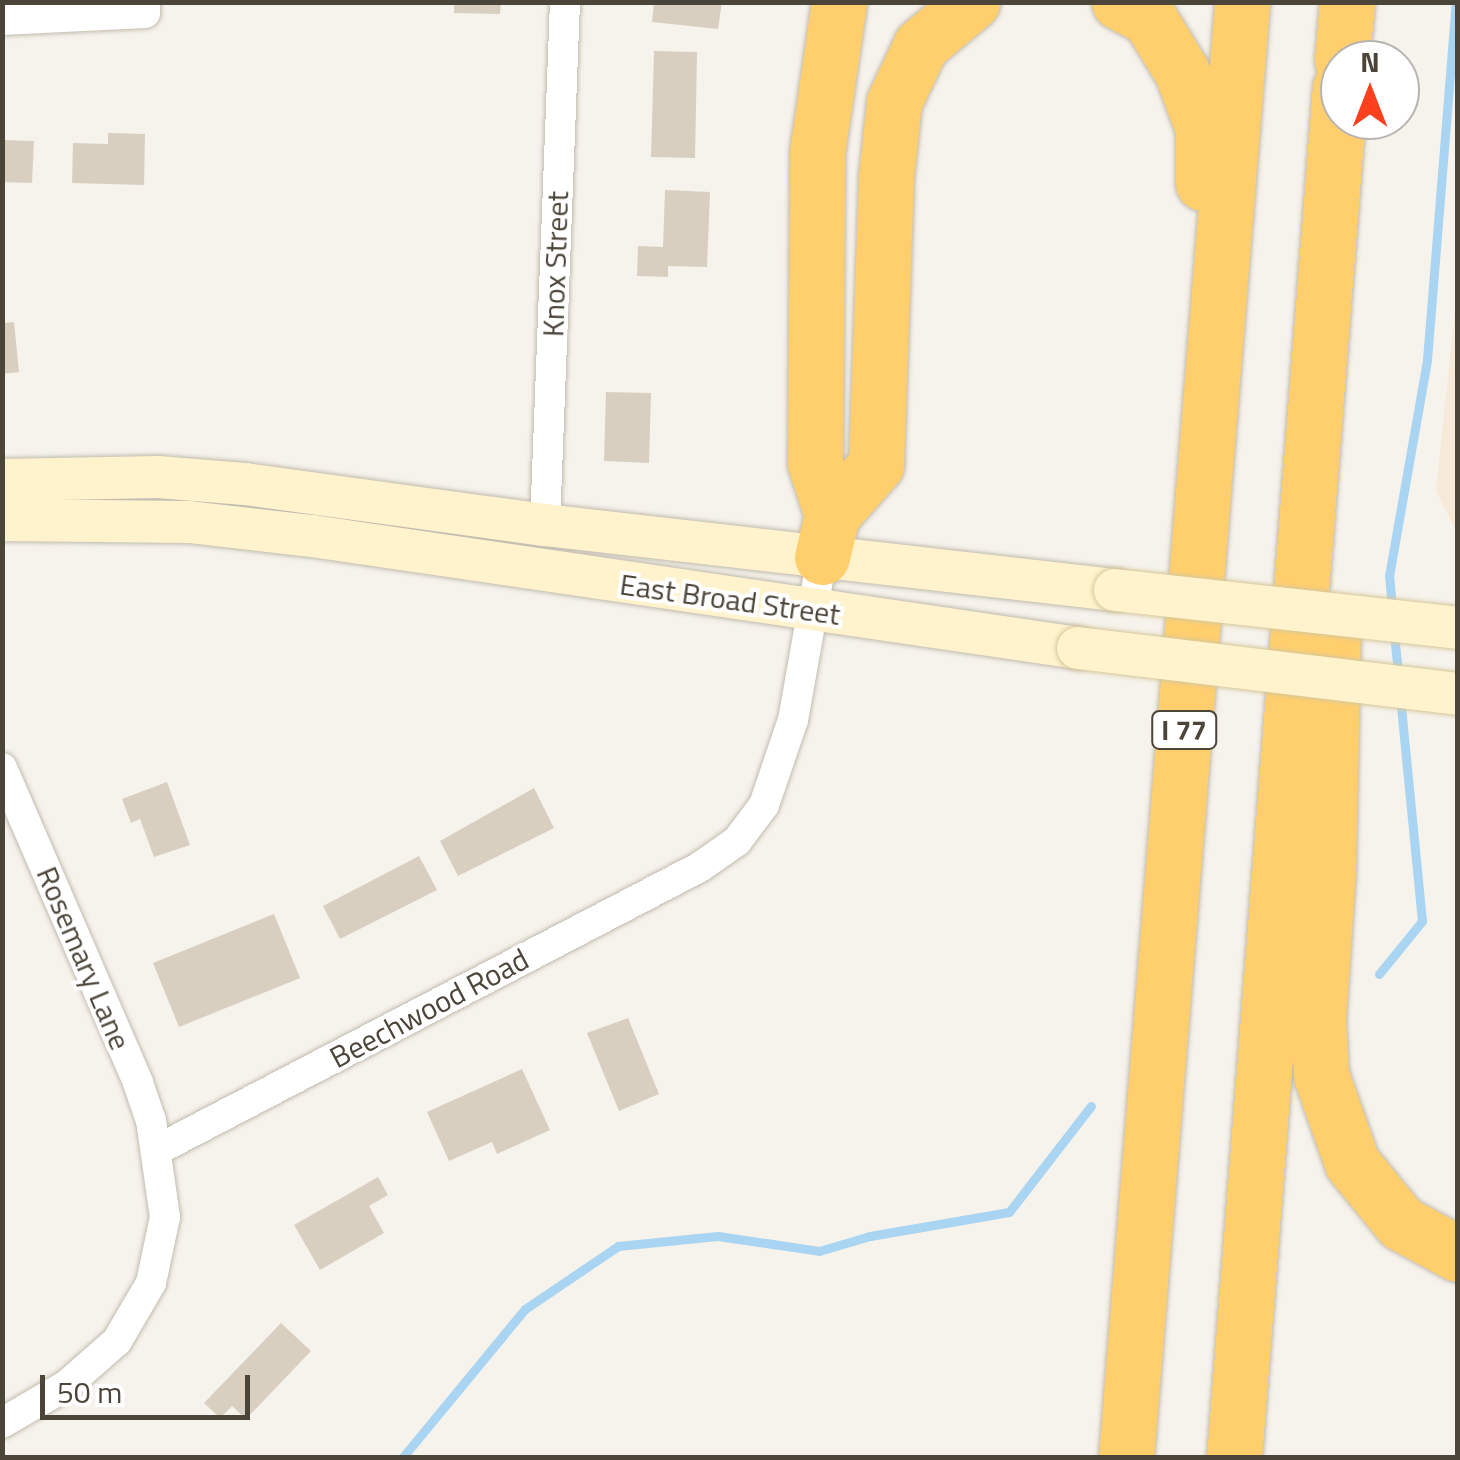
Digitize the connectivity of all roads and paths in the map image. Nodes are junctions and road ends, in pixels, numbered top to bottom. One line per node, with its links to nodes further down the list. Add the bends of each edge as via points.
1 (565, 2): 12 (street, Knox Street)
2 (839, 2): 13 (highway, via 818,153 816,464)
3 (972, 2): 13 (highway, via 922,45 894,102 876,465)
4 (1118, 2): 18 (highway, via 1149,18 1182,72 1202,129)
5 (1242, 2): 18 (highway, I 77)
6 (145, 8): 7 (street)
7 (2, 20)
8 (1336, 140): 23 (highway)
9 (1344, 140): 20 (highway, via 1321,1074 1352,1164 1401,1223)
10 (2, 480): 12 (main road, East Broad Street, via 158,476)
11 (2, 520): 14 (main road, East Broad Street, via 189,522)
12 (545, 525): 13 (main road, East Broad Street)
13 (827, 536): 14 (street, Beechwood Road); 15 (main road, East Broad Street, bridge, via 1114,590)
14 (813, 612): 16 (main road, East Broad Street, bridge); 19 (street, Beechwood Road, via 793,720 764,805 738,841)
15 (1458, 628)
16 (1458, 694)
17 (2, 768): 19 (street, Rosemary Lane, via 138,1084)
18 (1180, 788): 22 (highway, I 77)
19 (157, 1150): 21 (street, via 165,1217 151,1283 117,1341 66,1386)
20 (1458, 1254)
21 (2, 1423)
22 (1126, 1458)
23 (1234, 1458)

